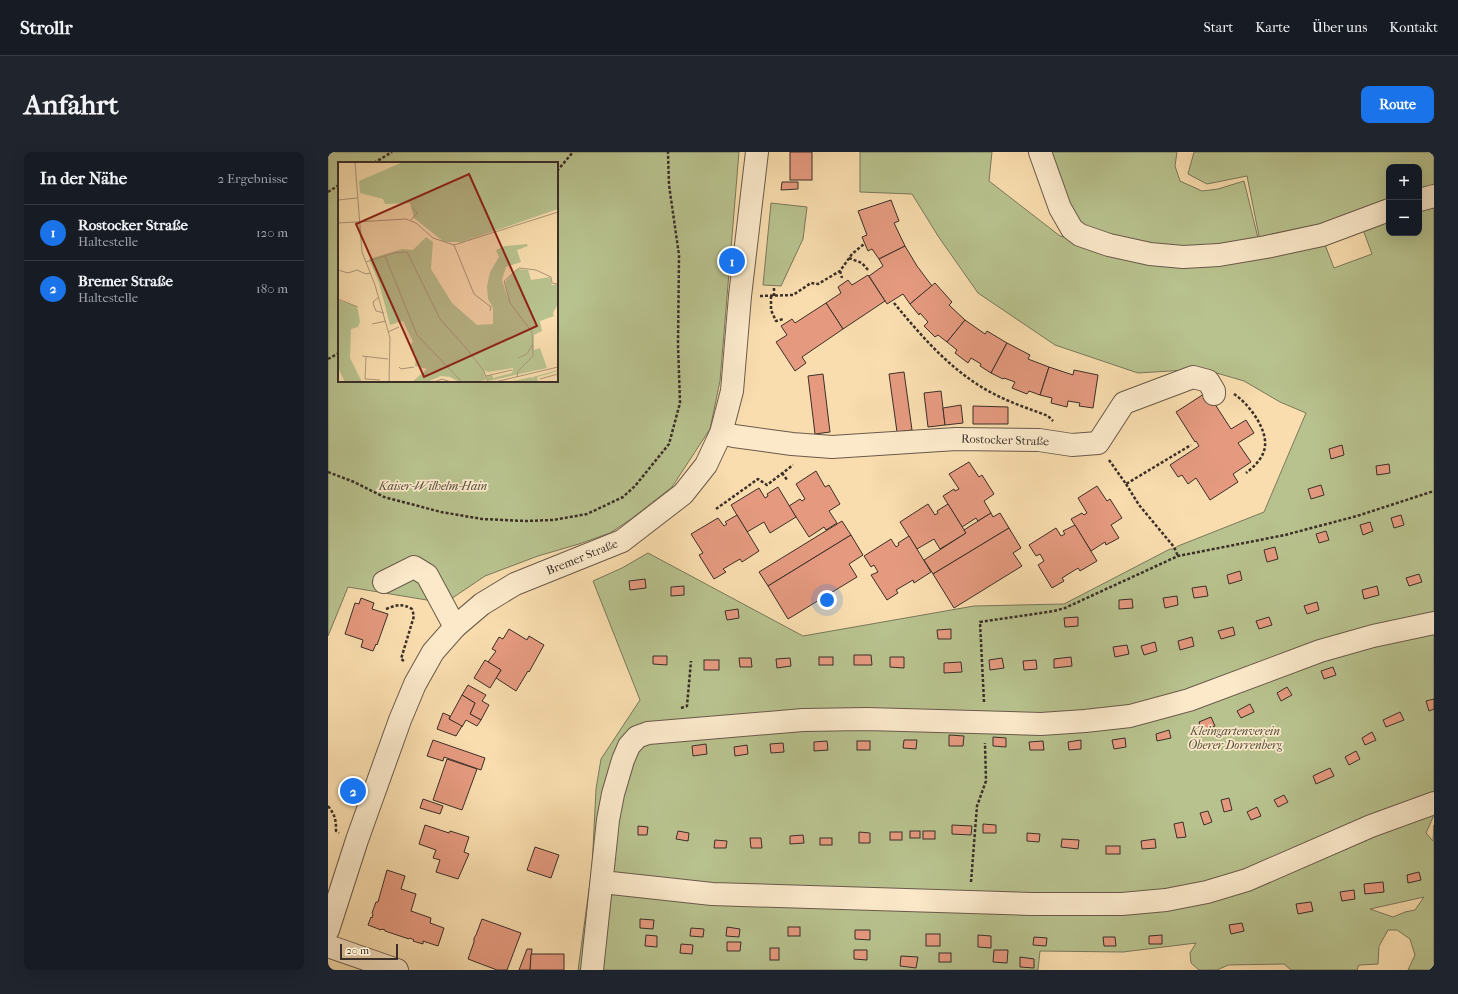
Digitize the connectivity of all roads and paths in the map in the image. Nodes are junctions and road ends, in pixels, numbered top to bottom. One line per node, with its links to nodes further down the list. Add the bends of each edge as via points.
1 (392, 152): 7 (path)
2 (573, 152): 8 (path)
3 (663, 152): 6 (path)
4 (757, 152): 20 (street, Bremer Straße)
5 (1040, 152): 13 (street, via 1060,208 1072,229 1080,236 1110,246 1150,254 1190,257 1266,247 1322,235)
6 (668, 153): 32 (path, via 669,185 679,255 680,403 669,444 635,486 623,497 587,514 526,522 482,519 441,512 384,497)
7 (376, 162)
8 (558, 170)
9 (338, 186): 10 (path)
10 (328, 192)
11 (1434, 196): 12 (street)
12 (1422, 199)
13 (1386, 211)
14 (864, 244): 15 (path)
15 (849, 258): 16 (path); 17 (path, via 862,263)
16 (840, 271): 18 (path); 21 (path, via 818,284 811,283 793,295)
17 (869, 271)
18 (842, 278)
19 (774, 286): 21 (path)
20 (740, 296): 21 (path); 28 (street, Bremer Straße, via 732,391)
21 (772, 296): 23 (path, via 771,310 776,321)
22 (894, 303): 27 (path, via 931,347 960,371 994,394 1048,416)
23 (783, 319)
24 (338, 353): 25 (path)
25 (328, 359)
26 (1211, 388): 29 (street, via 1193,378 1124,403); 33 (path, via 1223,387 1238,397 1252,412 1263,430 1265,446 1260,459 1256,466)
27 (1054, 422)
28 (721, 433): 29 (street, Rostocker Straße, via 792,444 832,447 956,439 1039,440 1072,445); 43 (street, Bremer Straße, via 706,465 683,494 622,540 515,584 482,604)
29 (1098, 443): 36 (path)
30 (1191, 445): 36 (path)
31 (794, 464): 34 (path)
32 (328, 472)
33 (1246, 473)
34 (782, 474): 35 (path); 38 (path, via 767,484 758,479)
35 (788, 481)
36 (1126, 484): 39 (path, via 1139,505 1174,547)
37 (1434, 491): 39 (path, via 1357,516 1285,535)
38 (716, 509)
39 (1178, 556): 46 (path, via 1065,608 980,622)
40 (384, 582): 43 (street, via 414,567 427,576)
41 (386, 609): 45 (path, via 398,605 412,609 414,616 401,659 408,662)
42 (1434, 624): 50 (street, via 1373,636 1320,651 1189,700 1130,716 1040,724 866,719 803,720 648,733 637,737 629,746 623,760 608,820)
43 (455, 627): 45 (street, Bremer Straße, via 433,652)
44 (691, 661): 47 (path, via 687,706)
45 (415, 684): 52 (street, Bremer Straße, via 360,832)
46 (984, 707)
47 (674, 710)
48 (985, 736): 51 (path, via 986,781 977,806 971,891)
49 (1434, 803): 51 (street, via 1371,826 1247,880 1207,892 1166,900 1122,904)
50 (602, 882): 51 (street, via 712,894); 55 (street)
51 (981, 902)
52 (328, 930)
53 (328, 946): 54 (street)
54 (397, 970)
55 (592, 970)

